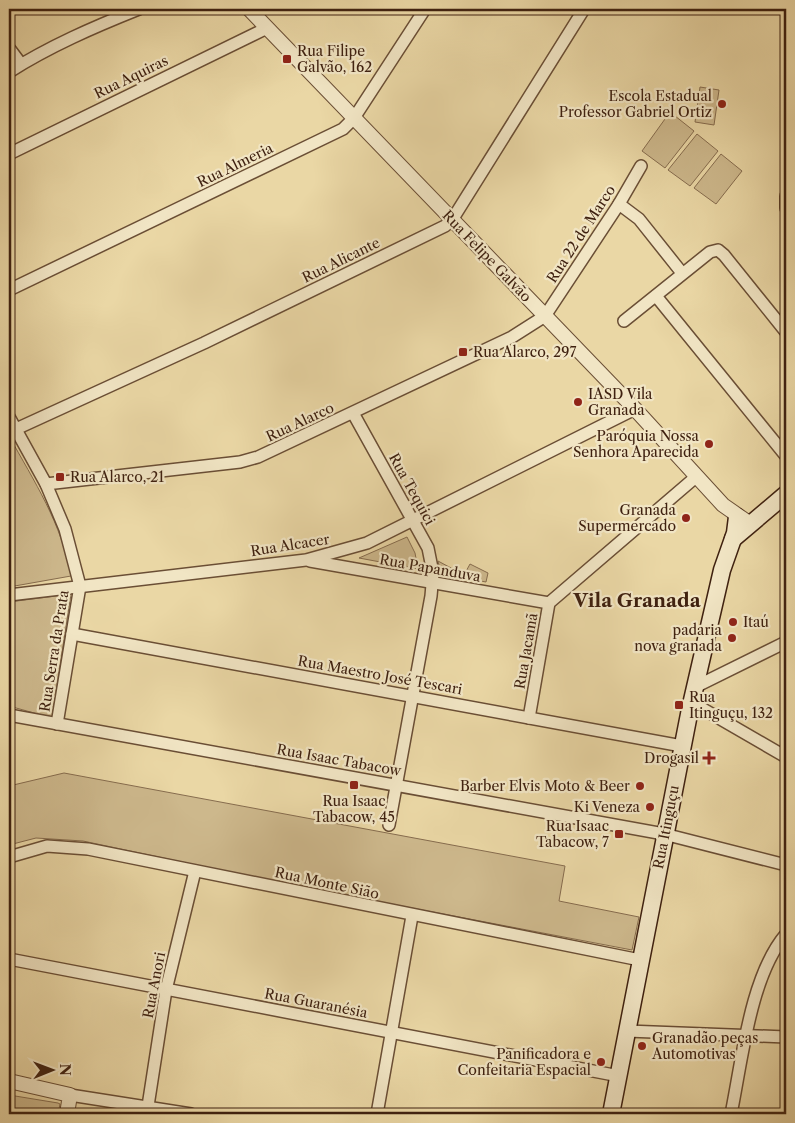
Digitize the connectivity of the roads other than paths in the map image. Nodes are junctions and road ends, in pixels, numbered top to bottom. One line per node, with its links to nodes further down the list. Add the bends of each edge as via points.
1 (139, 9): 7 (street, via 92,28)
2 (249, 9): 5 (street, Rua Felipe Galvão)
3 (425, 9): 9 (street, Rua Almeria)
4 (584, 9): 15 (street, Rua Alicante)
5 (267, 28): 9 (street, Rua Felipe Galvão); 10 (street, Rua Aquiras)
6 (9, 48): 7 (street)
7 (21, 64): 8 (street)
8 (9, 72)
9 (354, 118): 15 (street, Rua Felipe Galvão); 17 (street, Rua Almeria, via 332,135)
10 (9, 154)
11 (641, 166): 13 (street, Rua 22 de Marco)
12 (786, 196): 14 (street)
13 (620, 204): 16 (street, via 639,219); 19 (street, Rua 22 de Marco)
14 (786, 208)
15 (452, 220): 19 (street, Rua Felipe Galvão); 25 (street, Rua Alicante, via 430,234 230,331)
16 (682, 273): 18 (street); 21 (street, via 710,252 721,252)
17 (9, 290)
18 (656, 296): 20 (street); 26 (street)
19 (546, 316): 22 (street, Rua Felipe Galvão); 23 (street, Rua Alarco, via 512,337)
20 (624, 321)
21 (786, 332)
22 (635, 409): 27 (street, Rua Felipe Galvão); 32 (street, Rua Alcacer)
23 (353, 413): 28 (street, Rua Alarco, via 267,454 240,462); 32 (street, Rua Tequici)
24 (9, 417): 25 (street, Rua Serra da Prata)
25 (16, 429): 28 (street, Rua Serra da Prata)
26 (786, 456)
27 (697, 476): 30 (street, Rua Felipe Galvão); 38 (street, Rua Jacamã)
28 (46, 484): 36 (street, Rua Serra da Prata, via 65,529)
29 (785, 498): 31 (main road)
30 (723, 504): 31 (street, Rua Felipe Galvão); 33 (street)
31 (744, 519): 33 (main road)
32 (413, 521): 34 (street, Rua Alcacer, via 367,543); 35 (street, Rua Tequici, via 428,548)
33 (730, 543): 41 (main road, Rua Itinguçu)
34 (306, 560): 35 (street, Rua Papanduva); 36 (street, Rua Alcacer)
35 (433, 584): 38 (street, Rua Papanduva); 42 (street, Rua Tequici)
36 (80, 586): 37 (street, Rua Alcacer); 39 (street, Rua Serra da Prata)
37 (9, 596)
38 (549, 603): 44 (street, Rua Jacamã)
39 (72, 634): 42 (street, Rua Maestro José Tescari); 45 (street, Rua Serra da Prata)
40 (786, 642): 41 (street)
41 (693, 694): 46 (main road, Rua Itinguçu); 47 (street)
42 (412, 697): 44 (street, Rua Maestro José Tescari); 48 (street, Rua Tequici)
43 (9, 715): 45 (street, Rua Isaac Tabacow)
44 (530, 718): 46 (street, Rua Maestro José Tescari)
45 (58, 724): 48 (street, Rua Isaac Tabacow)
46 (682, 746): 50 (main road, Rua Itinguçu)
47 (785, 755)
48 (396, 786): 49 (street, Rua Tequici); 50 (street, Rua Isaac Tabacow)
49 (389, 825)
50 (664, 834): 52 (street, Rua Isaac Tabacow); 57 (main road, Rua Itinguçu)
51 (9, 857): 53 (street, Rua Monte Sião, via 39,848 61,846)
52 (786, 865)
53 (195, 871): 54 (street, Rua Monte Sião); 58 (street, Rua Anori)
54 (412, 916): 57 (street, Rua Monte Sião); 60 (street)
55 (786, 934): 61 (street, via 763,976)
56 (9, 959): 58 (street, Rua Guaranésia)
57 (640, 960): 59 (main road, Rua Itinguçu)
58 (166, 990): 60 (street, Rua Guaranésia); 66 (street, Rua Anori)
59 (627, 1031): 61 (street); 63 (main road, Rua Itinguçu)
60 (391, 1032): 63 (street, Rua Guaranésia); 69 (street)
61 (747, 1034): 62 (street); 71 (street)
62 (786, 1038)
63 (619, 1076): 70 (main road, Rua Itinguçu)
64 (9, 1081): 65 (street)
65 (70, 1095): 66 (street); 67 (street)
66 (148, 1106): 68 (street)
67 (66, 1114)
68 (191, 1114)
69 (377, 1114)
70 (611, 1114)
71 (731, 1114)

